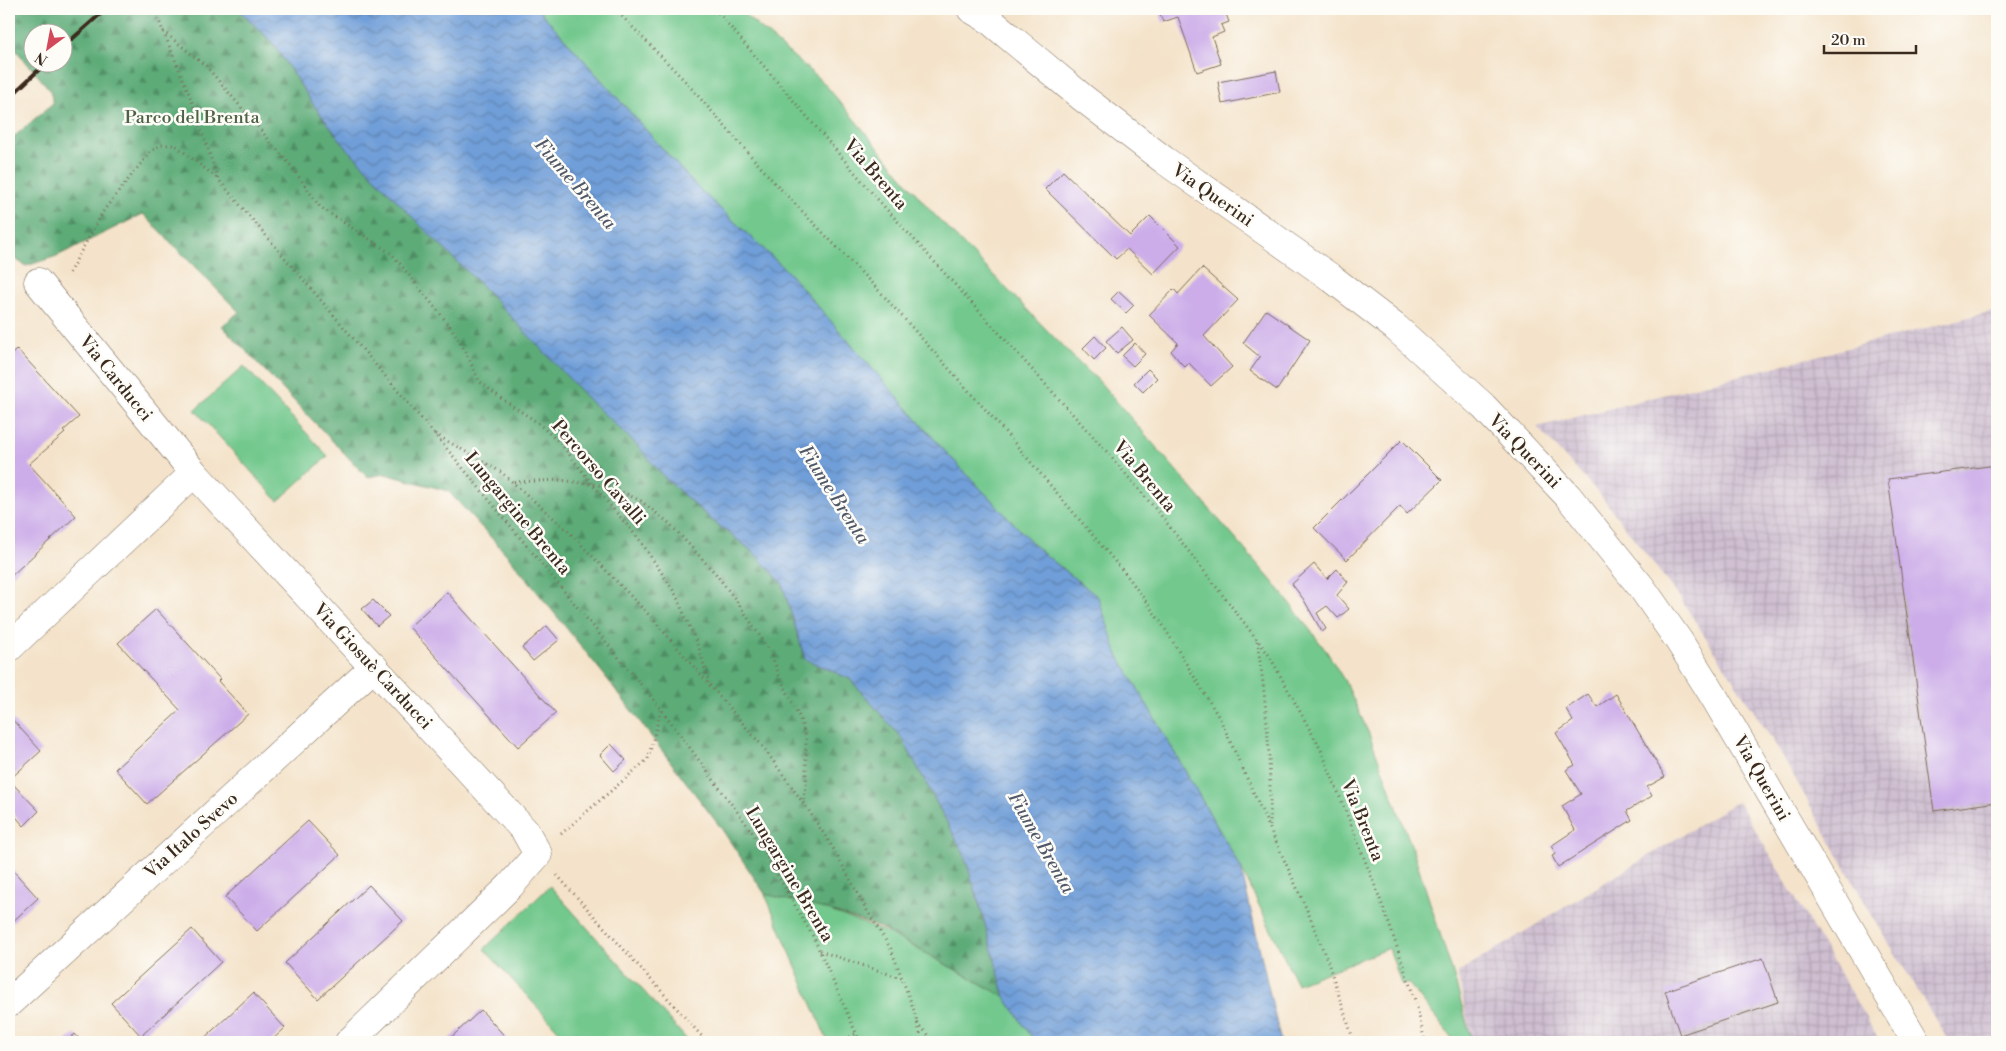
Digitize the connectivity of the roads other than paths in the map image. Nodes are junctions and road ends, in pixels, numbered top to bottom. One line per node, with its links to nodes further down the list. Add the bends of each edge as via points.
1 (971, 9): 8 (street, Via Querini, via 988,19 1164,160 1330,277 1395,328 1483,406 1567,494 1642,588 1679,641)
2 (45, 292): 3 (street, Via Carducci)
3 (194, 473): 4 (street); 5 (street, Via Giosuè Carducci)
4 (9, 648)
5 (374, 668): 6 (street, Via Italo Svevo); 7 (street, Via Giosuè Carducci, via 525,830 538,854 510,886)
6 (9, 1003)
7 (350, 1042)
8 (1916, 1042)

